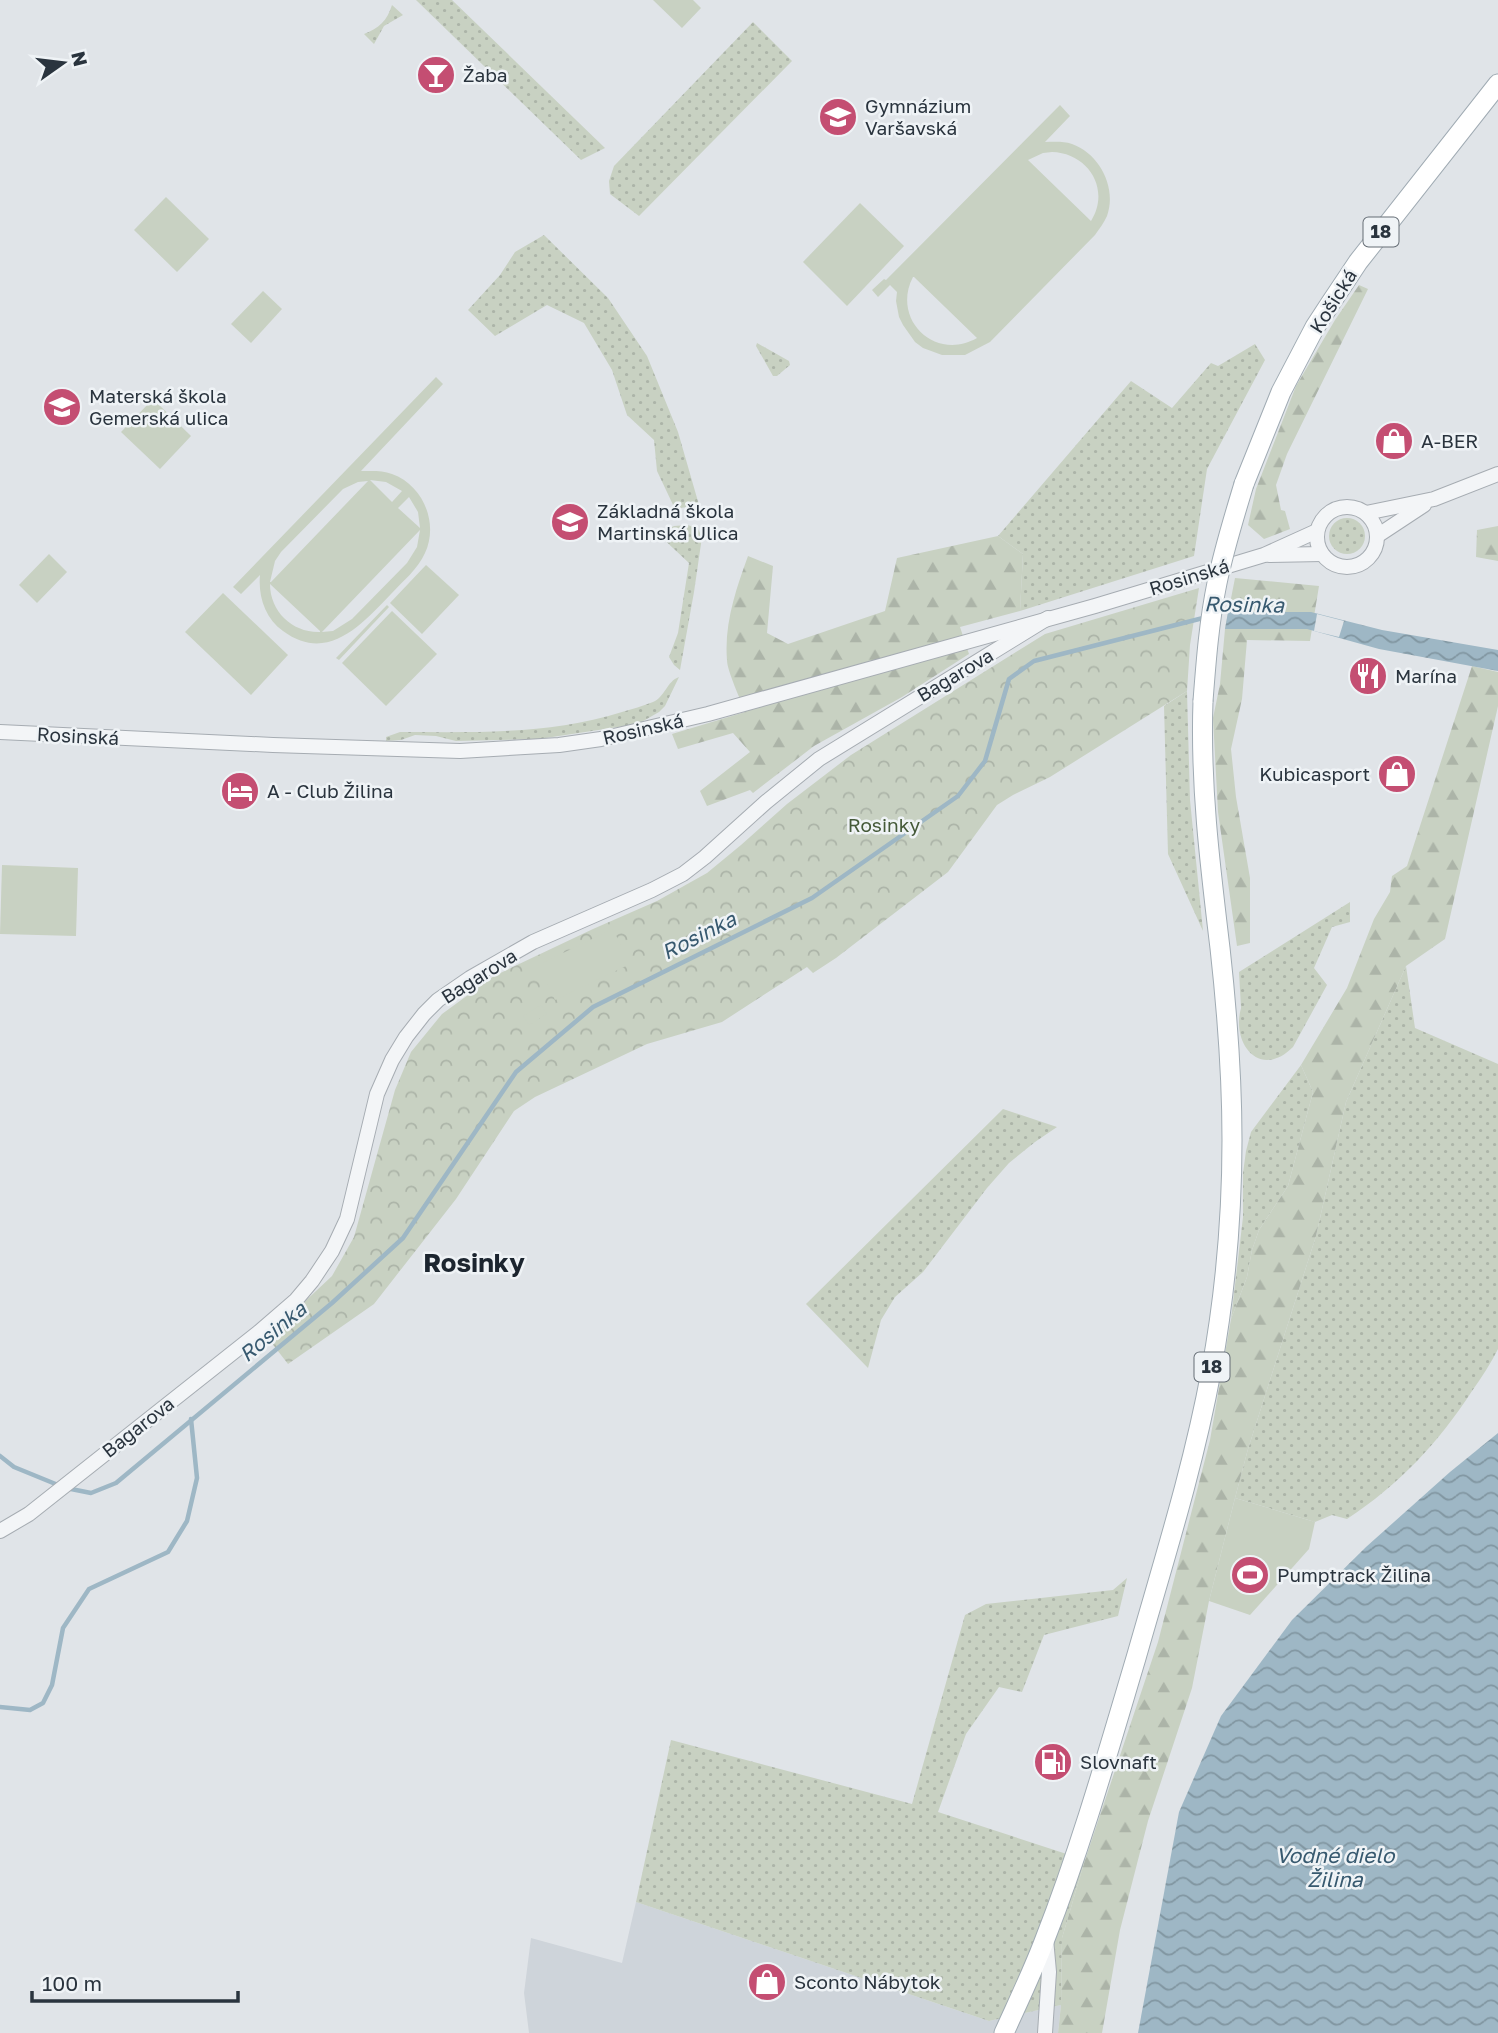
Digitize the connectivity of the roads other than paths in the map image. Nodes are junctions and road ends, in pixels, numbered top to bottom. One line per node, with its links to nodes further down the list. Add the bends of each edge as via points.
1 (1498, 84): 12 (main road, Košická / 18, bridge, via 1357,262 1315,327 1281,392 1227,540 1208,644 1202,744 1230,1069 1231,1182 1220,1315 1189,1469)
2 (1498, 474): 3 (street)
3 (1434, 499): 4 (street); 6 (street)
4 (1366, 513): 5 (street, via 1347,506 1337,508 1321,521); 6 (street)
5 (1317, 531): 7 (street); 8 (street, Rosinská)
6 (1377, 536): 7 (street, via 1372,553 1358,565 1339,566)
7 (1322, 554): 8 (street, Rosinská)
8 (1264, 555): 9 (street, Rosinská)
9 (1048, 618): 10 (street, Rosinská, via 708,714 559,746 413,750); 11 (street, Bagarova, via 819,759 683,874 533,942 438,1000 392,1060 377,1094 346,1219 312,1281 259,1332 29,1514)
10 (0, 732)
11 (0, 1531)
12 (1046, 1938): 13 (main road, 18); 14 (street)
13 (1004, 2033)
14 (1045, 2033)

